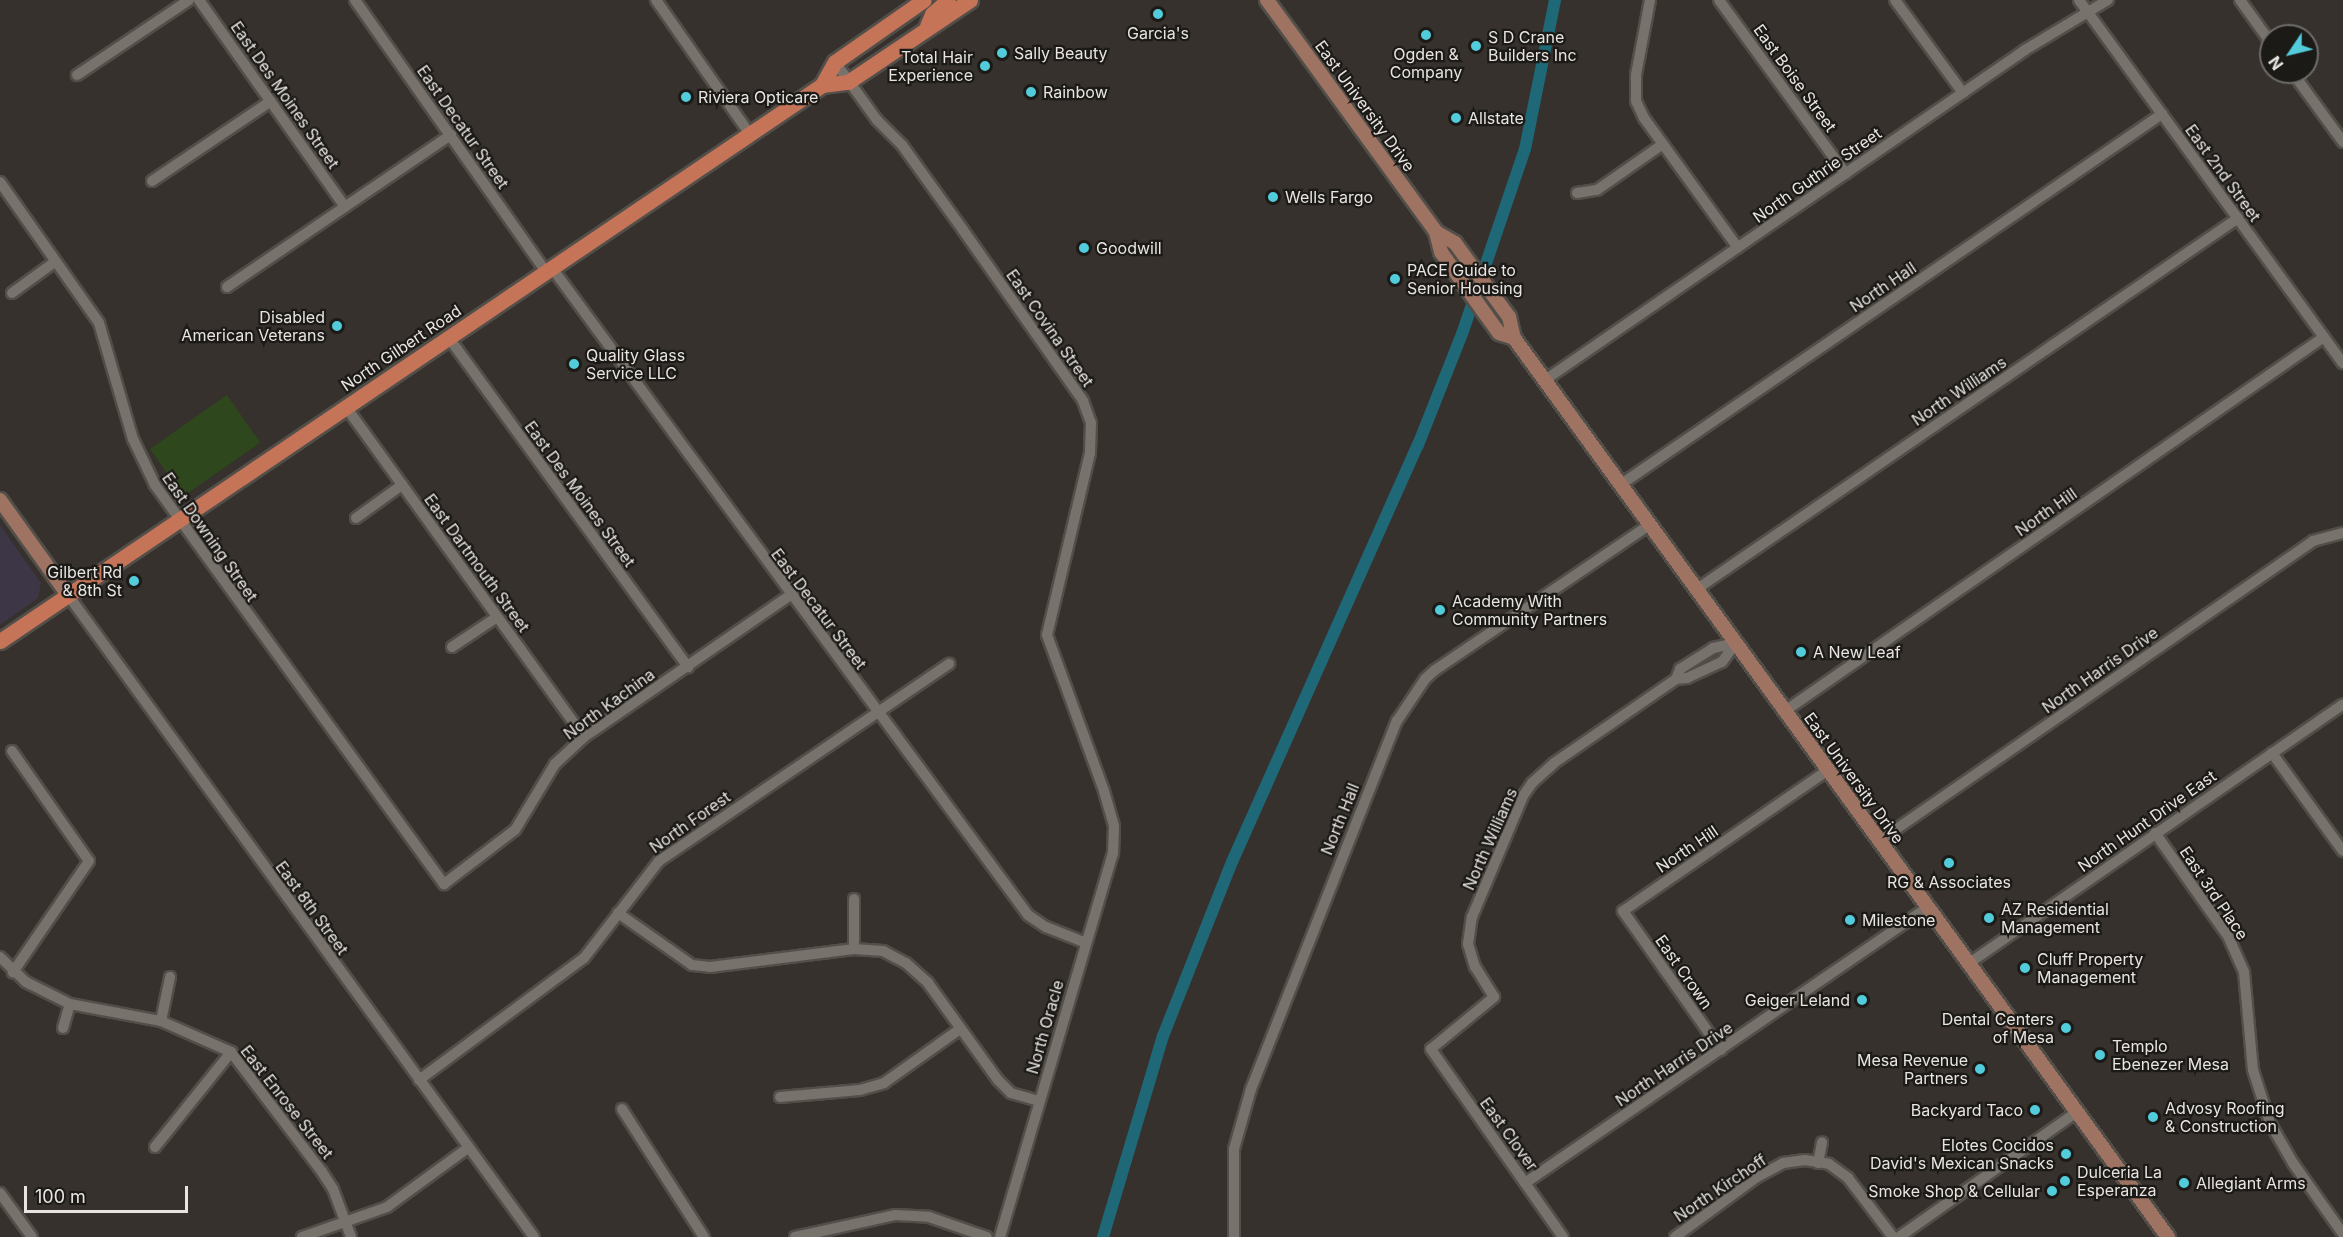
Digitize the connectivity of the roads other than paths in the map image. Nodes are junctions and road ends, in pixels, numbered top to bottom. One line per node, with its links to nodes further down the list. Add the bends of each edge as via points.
1 (189, 0): 19 (street)
2 (199, 0): 24 (street, East Des Moines Street)
3 (355, 0): 27 (street, East Decatur Street)
4 (656, 0): 26 (street)
5 (924, 0): 18 (main road, North Gilbert Road)
6 (948, 0): 17 (main road, via 932,14)
7 (970, 0): 17 (main road, North Gilbert Road)
8 (1267, 0): 36 (main road, East University Drive)
9 (1650, 0): 29 (street, via 1634,92 1639,110)
10 (1719, 0): 30 (street, East Boise Street)
11 (1895, 0): 23 (street)
12 (2079, 0): 15 (street, East 2nd Street)
13 (2108, 0): 15 (street, North Guthrie Street)
14 (2240, 0): 16 (street)
15 (2087, 10): 23 (street, North Guthrie Street); 25 (street, East 2nd Street)
16 (2259, 26)
17 (926, 29): 20 (main road, North Gilbert Road)
18 (835, 62): 20 (street, East Covina Street); 22 (main road, North Gilbert Road)
19 (77, 75)
20 (848, 82): 22 (main road, North Gilbert Road); 71 (street, East Covina Street, via 902,145 1083,401 1091,423 1090,453 1047,635)
21 (2301, 84): 28 (street)
22 (822, 85): 26 (main road, North Gilbert Road)
23 (1963, 93): 30 (street, North Guthrie Street)
24 (271, 101): 31 (street); 34 (street, East Des Moines Street)
25 (2162, 114): 35 (street, East 2nd Street); 49 (street, North Hall)
26 (749, 133): 39 (main road, North Gilbert Road)
27 (451, 135): 34 (street); 39 (street, East Decatur Street)
28 (2343, 142)
29 (1663, 144): 33 (street, via 1597,190); 37 (street)
30 (1846, 174): 37 (street, North Guthrie Street)
31 (152, 181)
32 (0, 182): 38 (street, East Downing Street)
33 (1577, 193)
34 (345, 207): 40 (street)
35 (2238, 218): 42 (street, East 2nd Street); 55 (street, North Williams)
36 (1436, 232): 44 (main road, East University Drive, via 1455,243 1509,318); 44 (main road, East University Drive, via 1441,252 1499,333)
37 (1738, 248): 46 (street, North Guthrie Street)
38 (56, 261): 41 (street); 52 (street, East Downing Street, via 102,331 138,451)
39 (549, 270): 43 (main road, North Gilbert Road); 57 (street, East Decatur Street)
40 (227, 287)
41 (12, 292)
42 (2324, 337): 45 (street, East 2nd Street); 65 (street, North Hill)
43 (448, 338): 47 (main road, North Gilbert Road); 63 (street, East Des Moines Street)
44 (1514, 338): 46 (main road, East University Drive)
45 (2343, 363)
46 (1545, 380): 49 (main road, East University Drive)
47 (346, 407): 48 (street, East Dartmouth Street); 52 (main road, North Gilbert Road)
48 (402, 485): 51 (street); 58 (street, East Dartmouth Street)
49 (1620, 485): 53 (main road, East University Drive)
50 (0, 500): 56 (main road)
51 (356, 518)
52 (179, 521): 56 (main road, North Gilbert Road); 75 (street, East Downing Street)
53 (1649, 525): 55 (main road, East University Drive); 115 (street, North Hall, via 1435,670 1397,721 1251,1089 1234,1149)
54 (2343, 533): 73 (street, North Harris Drive, via 2313,541)
55 (1697, 589): 60 (main road, East University Drive)
56 (68, 595): 59 (main road, North Gilbert Road); 93 (street, East 8th Street)
57 (789, 596): 63 (street, North Kachina); 66 (street, East Decatur Street)
58 (497, 617): 61 (street); 67 (street, East Dartmouth Street)
59 (0, 642)
60 (1736, 643): 65 (main road, East University Drive); 90 (street, North Williams, via 1722,662 1676,679 1554,763 1523,796 1472,917 1470,935 1475,967 1494,997)
61 (452, 647)
62 (949, 664): 66 (street, North Forest)
63 (688, 666): 67 (street, North Kachina)
64 (2343, 704): 69 (street, North Hunt Drive East)
65 (1785, 711): 70 (main road, East University Drive)
66 (879, 713): 79 (street, North Forest, via 659,861); 80 (street, East Decatur Street, via 1028,915)
67 (584, 737): 75 (street, North Kachina, via 555,765 514,830)
68 (12, 751): 84 (street, via 90,861)
69 (2272, 753): 72 (street, North Hunt Drive East); 74 (street)
70 (1828, 770): 73 (main road, East University Drive); 78 (street, North Hill)
71 (1114, 826): 80 (street, North Oracle, via 1113,854)
72 (2155, 833): 83 (street, North Hunt Drive East); 105 (street, East 3rd Place, via 2229,936 2244,972 2253,1070 2270,1123)
73 (1879, 841): 77 (main road, East University Drive)
74 (2343, 850)
75 (444, 884)
76 (854, 898): 81 (street)
77 (1927, 908): 83 (main road, East University Drive); 91 (street, North Harris Drive)
78 (1623, 911): 91 (street, East Crown)
79 (618, 913): 81 (street, via 692,965 710,967); 93 (street, North Forest, via 584,958)
80 (1086, 943): 95 (street, North Oracle)
81 (854, 948): 89 (street, via 883,951 906,963 928,983)
82 (0, 957): 84 (street, East Enrose Street)
83 (1968, 964): 97 (main road, East University Drive)
84 (13, 972): 86 (street, East Enrose Street)
85 (170, 977): 87 (street)
86 (70, 1004): 87 (street, East Enrose Street); 88 (street)
87 (161, 1021): 92 (street, East Enrose Street)
88 (63, 1028)
89 (960, 1029): 94 (street, via 884,1083); 95 (street, via 1011,1093)
90 (1431, 1048): 102 (street, East Clover)
91 (1721, 1050): 102 (street, North Harris Drive)
92 (231, 1052): 99 (street); 104 (street, East Enrose Street, via 322,1172)
93 (419, 1080): 100 (street, East 8th Street)
94 (780, 1097)
95 (1039, 1101): 114 (street, North Oracle)
96 (622, 1109): 111 (street)
97 (2077, 1112): 119 (street); 120 (main road, East University Drive)
98 (1822, 1142): 101 (street)
99 (155, 1147)
100 (468, 1148): 104 (street, via 387,1207); 110 (street, East 8th Street)
101 (1818, 1163): 117 (street, North Kirchoff, via 1783,1163 1756,1177); 118 (street, North Kirchoff, via 1829,1164 1848,1178)
102 (1525, 1183): 116 (street, East Clover)
103 (0, 1193): 107 (street)
104 (346, 1221): 108 (street); 109 (street, East Enrose Street)
105 (2343, 1234)
106 (824, 1235): 112 (street); 113 (street, via 895,1215 929,1217)
107 (32, 1237)
108 (302, 1237)
109 (351, 1237)
110 (534, 1237)
111 (704, 1237)
112 (795, 1237)
113 (987, 1237)
114 (1000, 1237)
115 (1234, 1237)
116 (1563, 1237)
117 (1675, 1237)
118 (1893, 1237)
119 (1899, 1237)
120 (2168, 1237)

